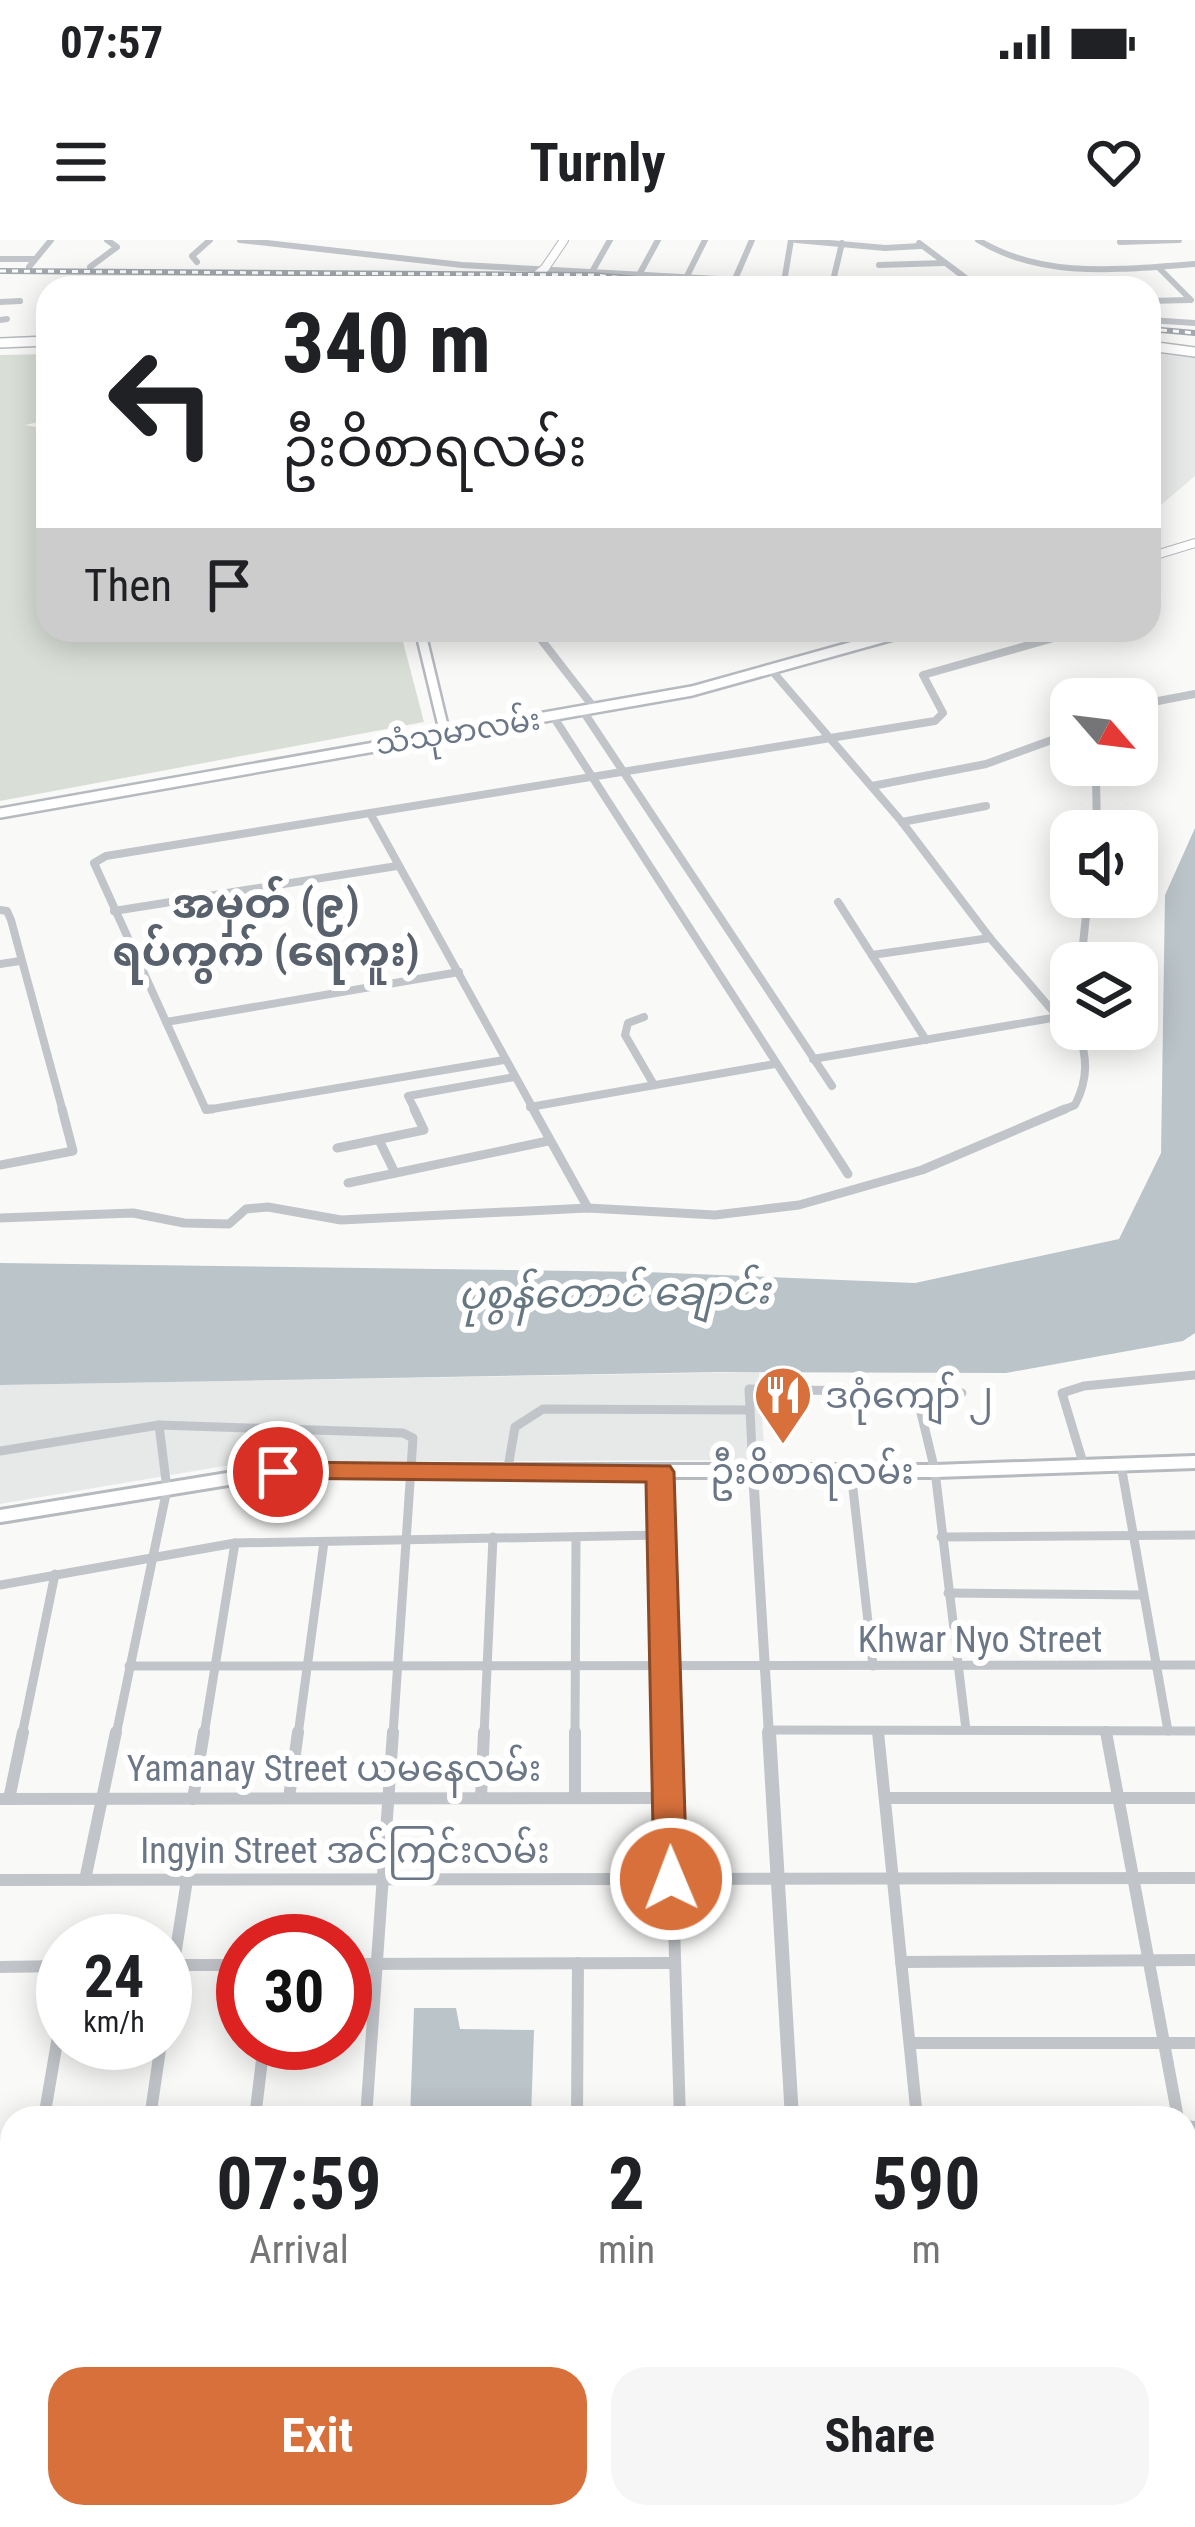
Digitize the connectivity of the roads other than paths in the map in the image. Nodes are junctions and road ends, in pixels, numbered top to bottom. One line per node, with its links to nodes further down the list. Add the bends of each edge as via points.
1 (51, 240): 21 (street)
2 (107, 240): 27 (street, via 117,247)
3 (210, 240): 22 (street, via 192,256)
4 (240, 240): 16 (street)
5 (564, 240): 29 (main road)
6 (610, 240): 30 (street)
7 (658, 240): 31 (street)
8 (705, 240): 33 (street)
9 (752, 240): 34 (street)
10 (793, 240): 13 (street); 35 (street)
11 (978, 240): 28 (street, via 1069,268)
12 (1179, 240): 14 (street)
13 (842, 242): 17 (street); 36 (street)
14 (1120, 242)
15 (918, 243): 17 (street); 24 (street)
16 (272, 244): 18 (street); 19 (street)
17 (885, 248): 24 (street, via 879,265)
18 (329, 250): 23 (street); 29 (street)
19 (258, 258)
20 (0, 259): 21 (street)
21 (34, 260): 26 (street)
22 (197, 262)
23 (319, 263)
24 (945, 263): 37 (street)
25 (1195, 264): 28 (street)
26 (29, 267)
27 (90, 267)
28 (1157, 267): 38 (street)
29 (545, 268): 30 (street); 32 (main road)
30 (593, 270): 31 (street)
31 (640, 273): 33 (street)
32 (536, 276)
33 (688, 276)
34 (736, 276)
35 (785, 276)
36 (834, 276)
37 (963, 276)
38 (1193, 300): 39 (street)
39 (1161, 301)
40 (0, 302): 41 (street)
41 (20, 302)
42 (1161, 321): 43 (street)
43 (1195, 323)
44 (36, 342): 45 (main road)
45 (0, 344)
46 (1161, 349): 47 (main road)
47 (1195, 353)
48 (1195, 543): 49 (main road)
49 (1161, 553)
50 (423, 642): 59 (main road)
51 (542, 642): 57 (street)
52 (872, 642): 54 (main road, သံသုမာလမ်း)
53 (1040, 642): 60 (street, via 923,675 943,712 939,720)
54 (773, 672): 57 (main road, သံသုမာလမ်း); 60 (street)
55 (1195, 694): 56 (street)
56 (1158, 700)
57 (589, 710): 58 (main road, သံသုမာလမ်း); 62 (street)
58 (553, 716): 59 (main road, သံသုမာလမ်း); 63 (street)
59 (445, 734): 66 (main road, သံသုမာလမ်း)
60 (831, 739): 62 (street); 64 (street)
61 (1050, 741): 64 (street, via 986,764)
62 (620, 772): 63 (street); 83 (street)
63 (592, 777): 67 (street); 84 (street)
64 (872, 786): 68 (street)
65 (986, 806): 68 (street)
66 (0, 813)
67 (370, 813): 69 (street); 72 (street, via 97,859)
68 (902, 821): 73 (street)
69 (397, 866): 72 (street); 77 (street)
70 (838, 902): 74 (street)
71 (0, 910): 75 (street, via 8,911)
72 (114, 911): 79 (street)
73 (990, 938): 74 (street); 80 (street, via 1058,1016)
74 (872, 955): 80 (street)
75 (20, 961): 76 (street); 92 (street, via 73,1151)
76 (0, 964)
77 (458, 972): 79 (street); 82 (street)
78 (644, 1017): 86 (street, via 628,1023 625,1034)
79 (166, 1022): 82 (street, via 206,1110)
80 (926, 1040): 83 (street)
81 (1086, 1050): 96 (street, via 1089,1081 1075,1105 922,1170 799,1205 715,1215)
82 (504, 1060): 85 (street)
83 (813, 1060): 87 (street)
84 (775, 1064): 86 (street); 94 (street)
85 (514, 1077): 88 (street); 89 (street, via 408,1096 424,1130)
86 (654, 1085): 88 (street)
87 (832, 1086)
88 (530, 1107): 90 (street)
89 (379, 1140): 91 (street); 93 (street)
90 (548, 1141): 93 (street); 96 (street)
91 (337, 1148)
92 (0, 1165)
93 (395, 1173): 95 (street)
94 (848, 1174)
95 (348, 1183)
96 (588, 1208): 97 (street, via 341,1220 268,1207 246,1209 229,1223 133,1214)
97 (0, 1218)
98 (1195, 1376): 106 (street, via 1062,1393)
99 (916, 1392): 100 (street); 101 (street, via 748,1389); 108 (street)
100 (962, 1393)
101 (750, 1410): 110 (street); 112 (street, via 543,1409 515,1427)
102 (159, 1425): 103 (street); 111 (street, via 403,1433 413,1438); 113 (street)
103 (0, 1451)
104 (1195, 1462): 105 (main road, ဦးဝိစာရလမ်း)
105 (1121, 1465): 106 (main road, ဦးဝိစာရလမ်း); 117 (street)
106 (1084, 1466): 108 (main road, ဦးဝိစာရလမ်း)
107 (851, 1471): 108 (main road, ဦးဝိစာရလမ်း); 110 (main road, ဦးဝိစာရလမ်း); 137 (street)
108 (935, 1471): 119 (street)
109 (660, 1472): 110 (main road, ဦးဝိစာရလမ်း); 112 (main road, ဦးဝိစာရလမ်း); 115 (street)
110 (753, 1472): 140 (street)
111 (414, 1473): 112 (main road, ဦးဝိစာရလမ်း); 113 (main road, ဦးဝိစာရလမ်း, via 278,1472); 120 (street)
112 (507, 1473)
113 (167, 1489): 114 (main road, ဦးဝိစာရလမ်း); 124 (street)
114 (0, 1516)
115 (662, 1535): 118 (street); 139 (street)
116 (1195, 1535): 117 (street)
117 (1132, 1536): 119 (street); 128 (street)
118 (576, 1537): 121 (street); 136 (street)
119 (941, 1537): 127 (street)
120 (409, 1538): 121 (street); 122 (street); 134 (street)
121 (493, 1538): 135 (street)
122 (324, 1542): 123 (street); 133 (street)
123 (235, 1544): 124 (street); 132 (street)
124 (151, 1558): 125 (street); 131 (street)
125 (55, 1574): 126 (street); 156 (street)
126 (0, 1585)
127 (948, 1593): 128 (street); 138 (street)
128 (1143, 1595): 129 (street)
129 (1156, 1665): 130 (street, Khwar Nyo Street); 138 (street, Khwar Nyo Street); 145 (street)
130 (1195, 1665)
131 (129, 1666): 132 (street, Khwar Nyo Street); 157 (street)
132 (215, 1666): 133 (street, Khwar Nyo Street); 148 (street)
133 (307, 1666): 134 (street, Khwar Nyo Street); 149 (street)
134 (400, 1666): 135 (street, Khwar Nyo Street); 150 (street)
135 (488, 1666): 136 (street, Khwar Nyo Street); 151 (street)
136 (575, 1666): 139 (street, Khwar Nyo Street); 152 (street)
137 (874, 1666): 138 (street, Khwar Nyo Street); 140 (street, Khwar Nyo Street)
138 (957, 1666): 143 (street)
139 (665, 1667): 140 (street, Khwar Nyo Street); 153 (street)
140 (764, 1667): 141 (street)
141 (770, 1730): 142 (street); 161 (street)
142 (878, 1730): 143 (street); 154 (street)
143 (966, 1730): 144 (street)
144 (1106, 1731): 145 (street); 147 (street)
145 (1168, 1731): 146 (street)
146 (1195, 1731)
147 (1118, 1797): 154 (street); 155 (street); 158 (street)
148 (193, 1798): 149 (street, Yamanay Street ယမနေလမ်း); 157 (street, Yamanay Street ယမနေလမ်း)
149 (289, 1798): 150 (street, Yamanay Street ယမနေလမ်း)
150 (389, 1798): 151 (street, Yamanay Street ယမနေလမ်း); 166 (street)
151 (481, 1798): 152 (street, Yamanay Street ယမနေလမ်း)
152 (575, 1798): 153 (street, Yamanay Street ယမနေလမ်း)
153 (669, 1798): 160 (street)
154 (884, 1798): 162 (street)
155 (1195, 1798)
156 (4, 1799): 157 (street, Yamanay Street ယမနေလမ်း)
157 (101, 1799): 164 (street)
158 (1133, 1878): 159 (street, Ingyin Street အင်ကြင်းလမ်း); 162 (street, Ingyin Street အင်ကြင်းလမ်း); 168 (street)
159 (1195, 1878)
160 (671, 1879): 161 (street, Ingyin Street အင်ကြင်းလမ်း); 166 (street, Ingyin Street အင်ကြင်းလမ်း); 174 (street)
161 (778, 1879): 162 (street, Ingyin Street အင်ကြင်းလမ်း); 189 (street)
162 (893, 1879): 170 (street)
163 (0, 1880): 164 (street, Ingyin Street အင်ကြင်းလမ်း)
164 (85, 1880): 165 (street, Ingyin Street အင်ကြင်းလမ်း)
165 (187, 1880): 166 (street, Ingyin Street အင်ကြင်းလမ်း); 167 (street)
166 (384, 1880): 172 (street)
167 (180, 1914)
168 (1148, 1960): 169 (street); 170 (street); 178 (street)
169 (1195, 1960)
170 (901, 1961): 177 (street)
171 (372, 1964): 172 (street)
172 (378, 1964): 173 (street); 186 (street)
173 (578, 1964): 174 (street); 187 (street)
174 (674, 1964): 188 (street)
175 (0, 1966): 176 (street)
176 (36, 1966)
177 (910, 2043): 178 (street); 190 (street)
178 (1164, 2043): 179 (street); 191 (street)
179 (1195, 2043)
180 (52, 2070): 183 (street)
181 (157, 2070): 184 (street)
182 (261, 2070): 185 (street)
183 (46, 2106)
184 (152, 2106)
185 (256, 2106)
186 (367, 2106)
187 (577, 2106)
188 (680, 2106)
189 (791, 2106)
190 (916, 2106)
191 (1176, 2106)

